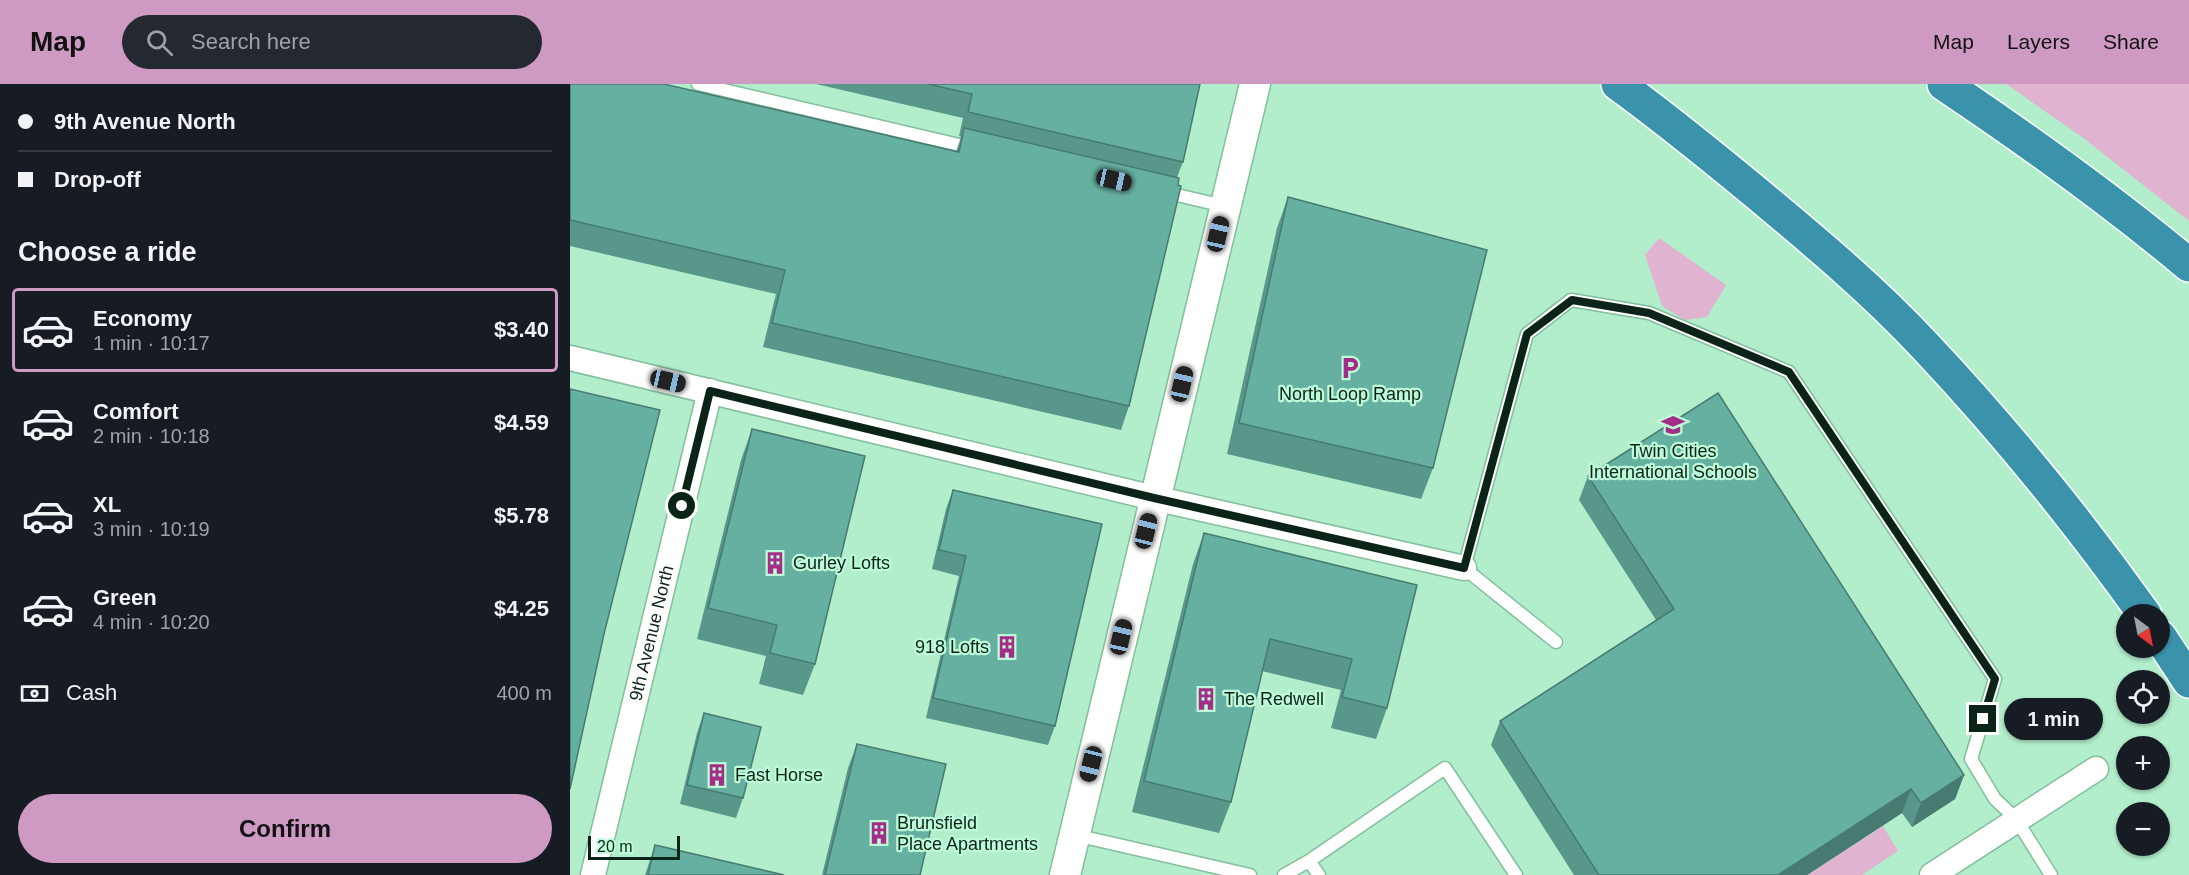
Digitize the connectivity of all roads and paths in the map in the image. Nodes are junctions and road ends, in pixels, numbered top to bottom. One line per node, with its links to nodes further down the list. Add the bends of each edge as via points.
1 (698, 84): 5 (lane)
2 (1255, 84): 7 (street)
3 (1618, 84): 13 (highway, via 1658,112 1822,247 1925,346 2029,464)
4 (1944, 84): 8 (highway, via 2047,153)
5 (987, 151)
6 (1148, 189): 7 (lane)
7 (1224, 206): 11 (street)
8 (2189, 265)
9 (570, 358): 10 (street)
10 (710, 391): 11 (street); 21 (street, 9th Avenue North)
11 (1154, 498): 12 (street); 19 (street)
12 (1464, 568): 14 (lane); 18 (lane, via 1527,334 1572,300 1649,313 1789,372 1995,679 1971,759 1995,799)
13 (2137, 604)
14 (1556, 642)
15 (2170, 652): 16 (highway)
16 (2189, 681)
17 (2096, 769): 18 (street)
18 (2016, 819): 27 (street); 28 (lane)
19 (1074, 835): 22 (street); 23 (lane)
20 (1310, 861): 24 (lane); 25 (lane); 26 (lane, via 1445,768)
21 (593, 875)
22 (1065, 875)
23 (1250, 875)
24 (1284, 875)
25 (1319, 875)
26 (1516, 875)
27 (1932, 875)
28 (2051, 875)

